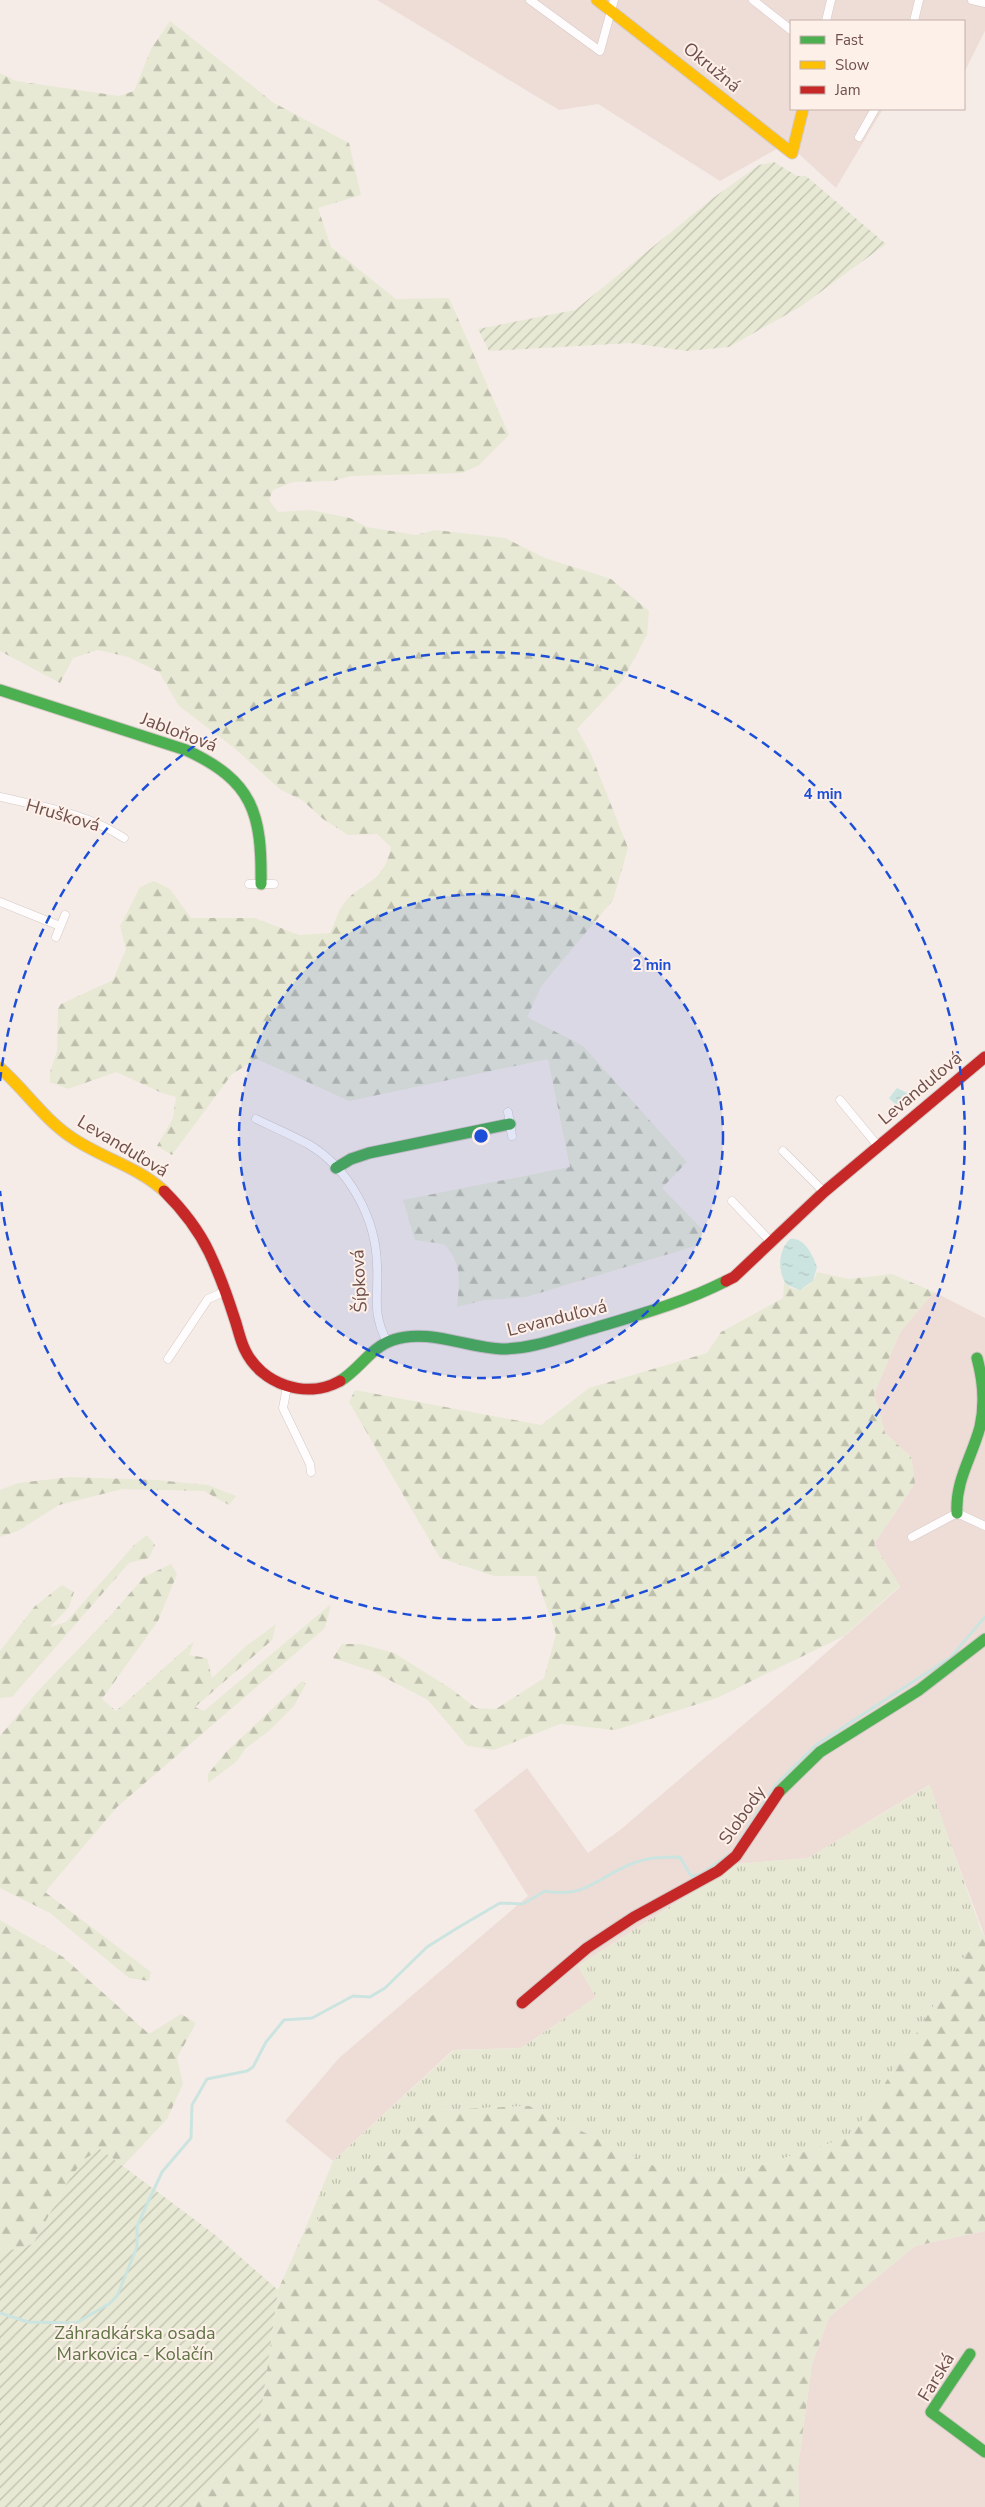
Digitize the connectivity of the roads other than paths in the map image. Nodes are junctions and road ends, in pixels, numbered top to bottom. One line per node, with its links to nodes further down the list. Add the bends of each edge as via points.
1 (530, 0): 8 (street, via 600,51)
2 (596, 0): 8 (street, Okružná)
3 (753, 0): 11 (street)
4 (831, 0): 9 (street)
5 (919, 0): 10 (street)
6 (972, 0): 7 (street)
7 (985, 3)
8 (612, 5): 12 (street, Okružná, via 792,153)
9 (826, 20)
10 (914, 20)
11 (790, 29)
12 (803, 110)
13 (874, 110): 14 (street)
14 (859, 137)
15 (0, 690): 19 (street, Jabloňová, via 186,750 225,771 245,794 257,817 262,843)
16 (0, 797): 17 (street, Hrušková, via 86,818 104,824)
17 (124, 838)
18 (249, 884): 19 (street)
19 (261, 884): 20 (street)
20 (274, 884)
21 (0, 902): 23 (street)
22 (65, 915): 23 (street)
23 (60, 926): 24 (street)
24 (56, 937)
25 (985, 1057): 31 (street, Levanduľová)
26 (0, 1068): 37 (street, Levanduľová, via 71,1137 139,1172 169,1195 184,1210 203,1239)
27 (840, 1100): 31 (street, Levanduľová)
28 (508, 1112): 30 (street)
29 (256, 1119): 33 (street, Šípková, via 308,1144)
30 (511, 1130): 33 (street, via 369,1153)
31 (878, 1146): 34 (street, Levanduľová)
32 (783, 1151): 34 (street)
33 (336, 1168): 38 (street, Šípková, via 357,1195 372,1232 377,1265 376,1315)
34 (824, 1192): 36 (street, Levanduľová)
35 (732, 1201): 36 (street)
36 (771, 1242): 38 (street, Levanduľová, via 734,1277 712,1290 540,1344 501,1349 418,1337)
37 (226, 1291): 40 (street, via 208,1299); 41 (street, Levanduľová, via 244,1350 266,1376)
38 (387, 1342): 41 (street, Levanduľová, via 335,1384 305,1390)
39 (977, 1358): 43 (street, via 983,1414 958,1487)
40 (168, 1359)
41 (287, 1388): 42 (street, via 283,1408)
42 (311, 1472)
43 (957, 1513): 44 (street); 45 (street)
44 (985, 1526)
45 (912, 1537)
46 (985, 1639): 47 (street, Slobody, via 919,1690 820,1752 781,1789 736,1856 718,1871 634,1917 587,1948)
47 (522, 2002)
48 (970, 2354): 49 (street, Farská, via 930,2412)
49 (985, 2452)

